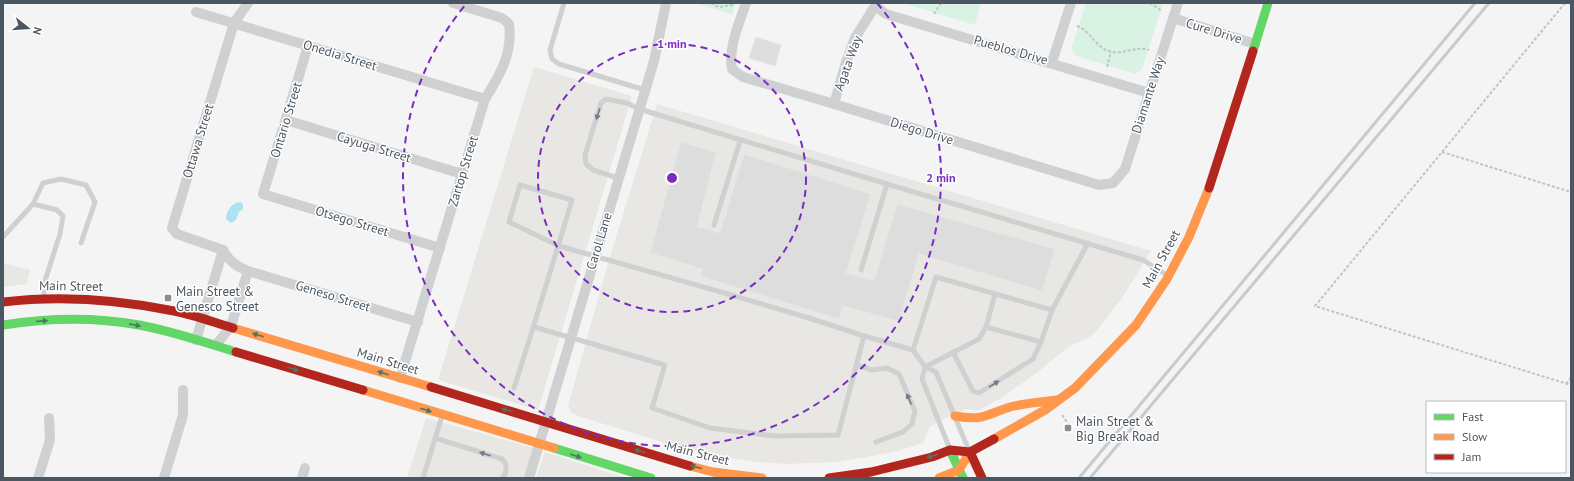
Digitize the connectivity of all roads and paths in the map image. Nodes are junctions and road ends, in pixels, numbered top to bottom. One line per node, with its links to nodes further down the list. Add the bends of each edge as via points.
1 (248, 3): 19 (street, Ottawa Street)
2 (453, 3): 29 (street, Zartop Street, via 502,18 509,24 507,56 501,74)
3 (564, 3): 27 (lane, via 550,50 552,59 560,64)
4 (666, 3): 27 (street, Carol Lane)
5 (711, 3): 13 (path, via 722,8)
6 (746, 3): 30 (street, Diego Drive, via 732,48 732,69 743,77)
7 (941, 3): 17 (path)
8 (1071, 3): 25 (street)
9 (1150, 3): 15 (path)
10 (1178, 3): 18 (street, Diamante Way)
11 (1268, 3): 21 (main road, Main Street)
12 (1565, 3): 34 (path)
13 (735, 5)
14 (876, 5): 25 (street, Pueblos Drive, via 886,14); 30 (street, Agata Way, via 855,38)
15 (1162, 10)
16 (196, 12): 19 (street, Onedia Street)
17 (934, 14)
18 (1173, 18): 21 (street, Cure Drive); 28 (street, Diamante Way)
19 (234, 23): 22 (street, Onedia Street); 48 (street, Ottawa Street, via 172,228 177,234)
20 (1077, 26): 24 (path, via 1089,34 1100,48)
21 (1255, 44): 52 (main road, Main Street, via 1209,187 1189,237)
22 (308, 46): 29 (street, Onedia Street); 32 (street, Ontario Street)
23 (1149, 50): 24 (path, via 1137,48 1122,53)
24 (1111, 52): 26 (path)
25 (1052, 62): 28 (street, Pueblos Drive)
26 (1107, 66)
27 (645, 90): 31 (street, Carol Lane)
28 (1149, 92): 37 (street, Diamante Way, via 1125,169)
29 (485, 99): 35 (street, Zartop Street)
30 (834, 104): 37 (street, Diego Drive, via 1098,186)
31 (639, 110): 33 (lane); 36 (street, Carol Lane); 36 (lane, one-way to 36, via 614,99 606,99 601,103 585,155 586,164 593,170)
32 (286, 120): 35 (street, Cayuga Street); 40 (street, Ontario Street)
33 (740, 141): 38 (lane); 42 (lane)
34 (1442, 152): 39 (path); 74 (path, via 1315,306)
35 (462, 174): 47 (street, Zartop Street)
36 (618, 178): 49 (street, Carol Lane)
37 (1113, 183)
38 (887, 184): 45 (lane); 50 (lane)
39 (1571, 192)
40 (264, 194): 47 (street, Otsego Street)
41 (33, 204): 43 (lane); 44 (lane, via 43,183 61,179 86,185 95,202); 54 (lane, via 57,210 63,216 44,284)
42 (714, 225)
43 (3, 237)
44 (81, 243)
45 (1088, 243): 52 (lane, via 1143,260); 56 (lane)
46 (558, 246): 46 (lane, via 509,222 520,185 572,200); 49 (lane); 61 (lane)
47 (440, 248): 58 (street, Zartop Street)
48 (223, 250): 51 (street, Geneso Street, via 236,266); 57 (street)
49 (594, 256): 63 (lane); 64 (street, Carol Lane)
50 (862, 270)
51 (248, 271): 58 (street, Geneso Street); 60 (street)
52 (1169, 276): 78 (main road, Main Street, via 1136,325 1087,378)
53 (995, 294): 56 (lane); 62 (lane); 68 (lane, via 936,277)
54 (44, 298): 55 (main road, Main Street); 57 (main road, Main Street, via 72,297 120,301)
55 (3, 302)
56 (1052, 310): 66 (lane)
57 (202, 318): 60 (main road, Main Street); 65 (street)
58 (418, 322): 72 (street, Zartop Street)
59 (3, 325): 65 (main road, one-way to 65, via 57,319 96,320 133,324)
60 (231, 326): 67 (street); 72 (main road, Main Street, one-way to 60)
61 (534, 327): 64 (lane); 76 (lane)
62 (986, 327): 66 (lane); 69 (lane, via 979,339)
63 (864, 336): 68 (lane); 70 (lane)
64 (570, 338): 70 (lane, via 665,365 652,408 710,428 775,436 838,434); 82 (street, Carol Lane)
65 (196, 340): 67 (main road)
66 (1041, 342): 69 (lane, one-way to 66, via 973,390 979,393 1033,359)
67 (216, 345): 79 (main road, one-way to 79)
68 (913, 350): 71 (lane)
69 (954, 352): 71 (lane)
70 (856, 365): 84 (lane, one-way to 70, via 903,432 912,424 915,411 899,374 887,368 872,370)
71 (925, 367): 80 (lane, via 936,372); 86 (lane, via 922,379)
72 (400, 378): 82 (main road, Main Street, one-way to 72)
73 (1571, 378): 74 (path)
74 (1566, 384): 75 (path)
75 (1571, 385)
76 (514, 388)
77 (184, 390): 91 (street, via 183,415)
78 (1060, 399): 80 (main road, via 1011,407 986,417 972,419); 87 (main road, Main Street)
79 (442, 415): 83 (lane); 85 (main road)
80 (955, 416): 87 (lane)
81 (49, 418): 90 (street, via 50,440)
82 (545, 421): 85 (street, Carol Lane); 96 (main road, Main Street, one-way to 82, via 714,472)
83 (435, 438): 92 (lane); 93 (lane, one-way to 83, via 507,468 506,462 502,459)
84 (876, 442)
85 (539, 445): 89 (main road, one-way to 89); 94 (street, Carol Lane)
86 (950, 450): 87 (main road); 88 (main road); 97 (main road, one-way to 97, via 871,472)
87 (970, 452): 88 (main road); 99 (main road)
88 (961, 474): 98 (main road)
89 (640, 477): 95 (main road)
90 (38, 478)
91 (164, 478)
92 (423, 478)
93 (504, 478)
94 (529, 478)
95 (650, 478)
96 (762, 478)
97 (829, 478)
98 (939, 478)
99 (982, 478)

